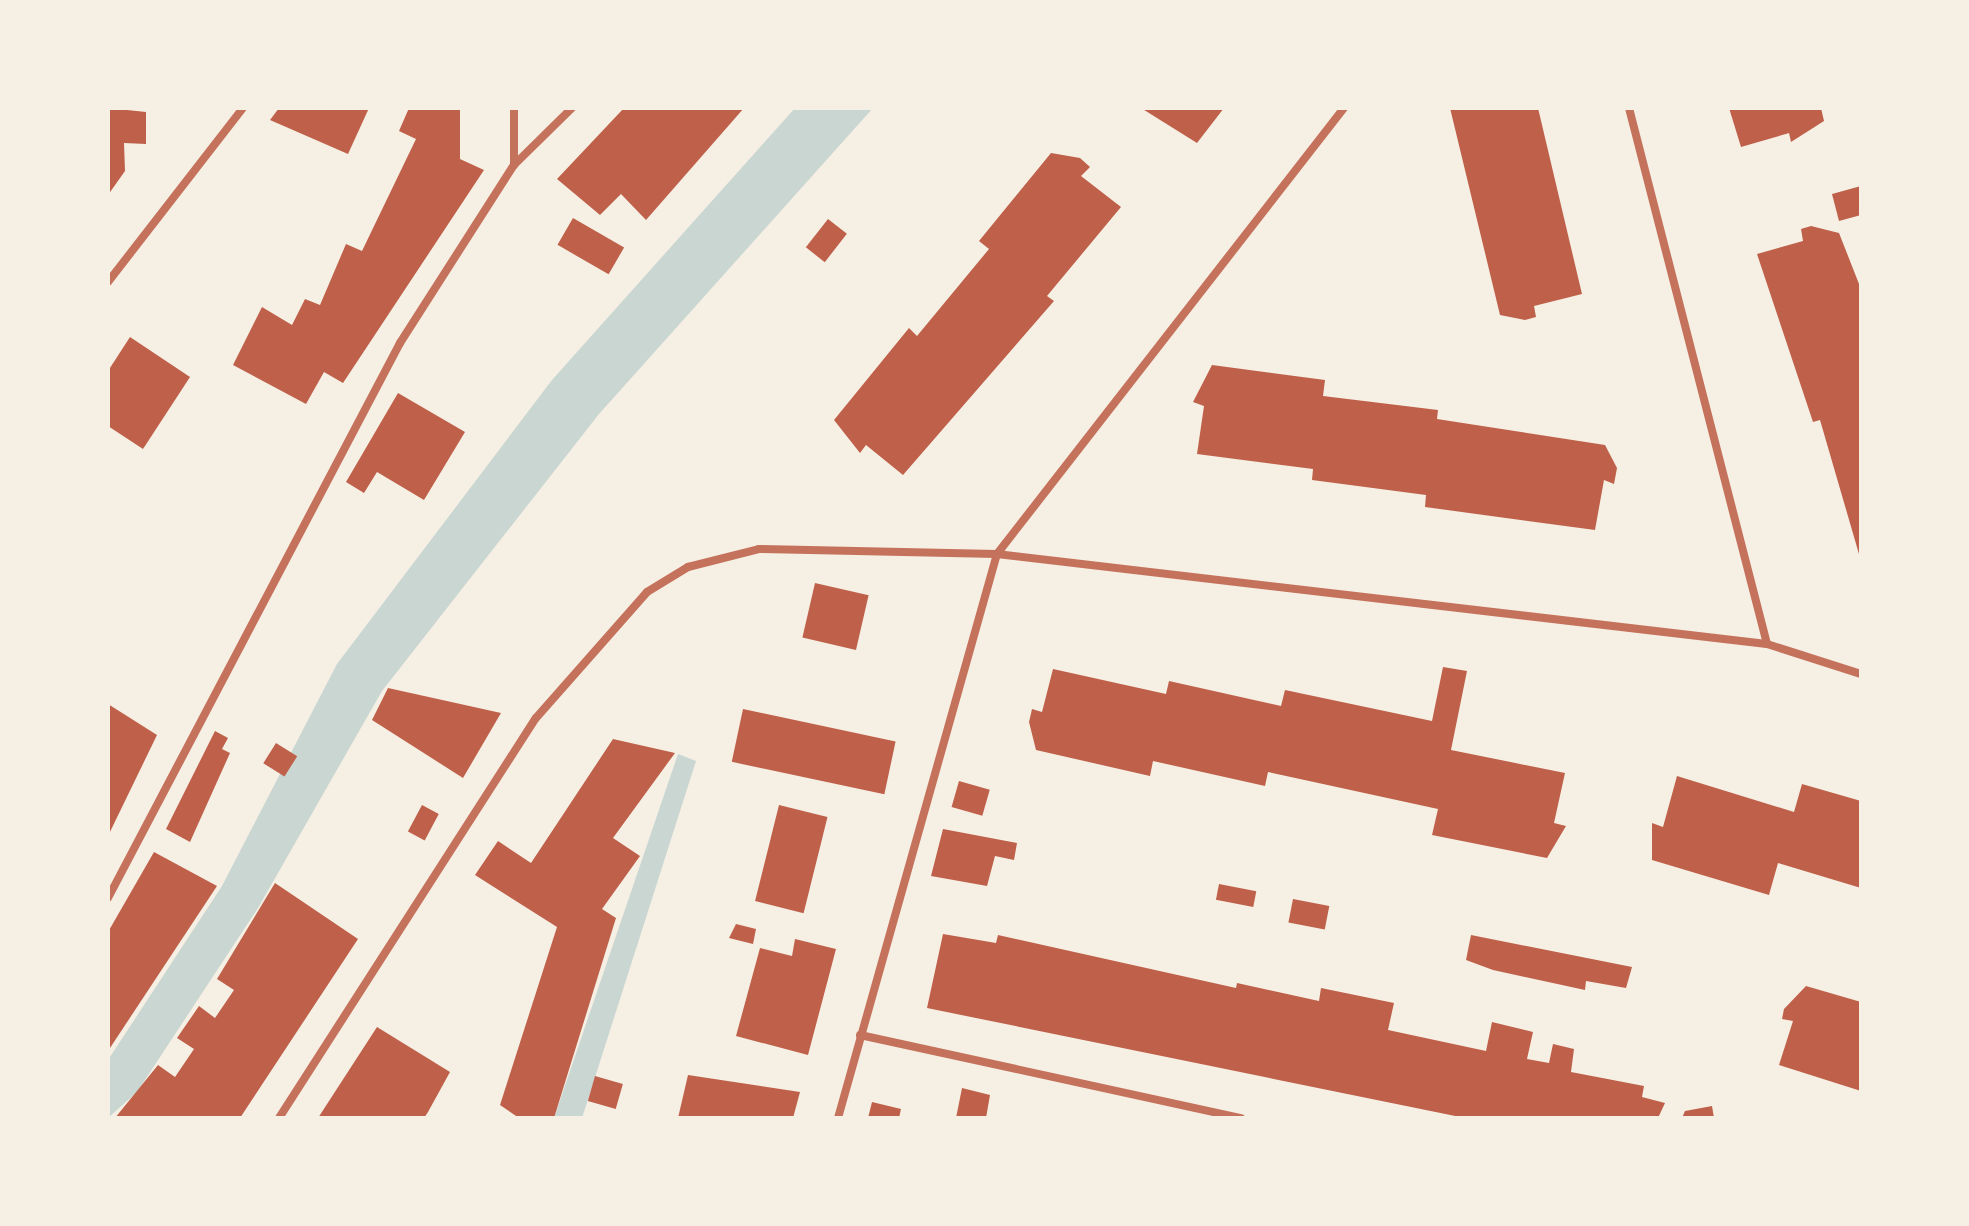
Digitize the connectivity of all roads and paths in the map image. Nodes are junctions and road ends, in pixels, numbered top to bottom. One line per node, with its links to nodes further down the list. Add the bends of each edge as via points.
1 (243, 108): 7 (street)
2 (514, 108): 6 (street)
3 (572, 108): 6 (street)
4 (1344, 108): 8 (street)
5 (1629, 108): 9 (street)
6 (514, 165): 11 (street, via 400,343)
7 (108, 282)
8 (997, 554): 9 (street); 12 (street); 13 (street, via 759,549 688,567 647,592 536,718)
9 (1767, 644): 10 (street)
10 (1861, 674)
11 (108, 898)
12 (860, 1035): 14 (street); 15 (street)
13 (279, 1118)
14 (838, 1118)
15 (1241, 1118)

